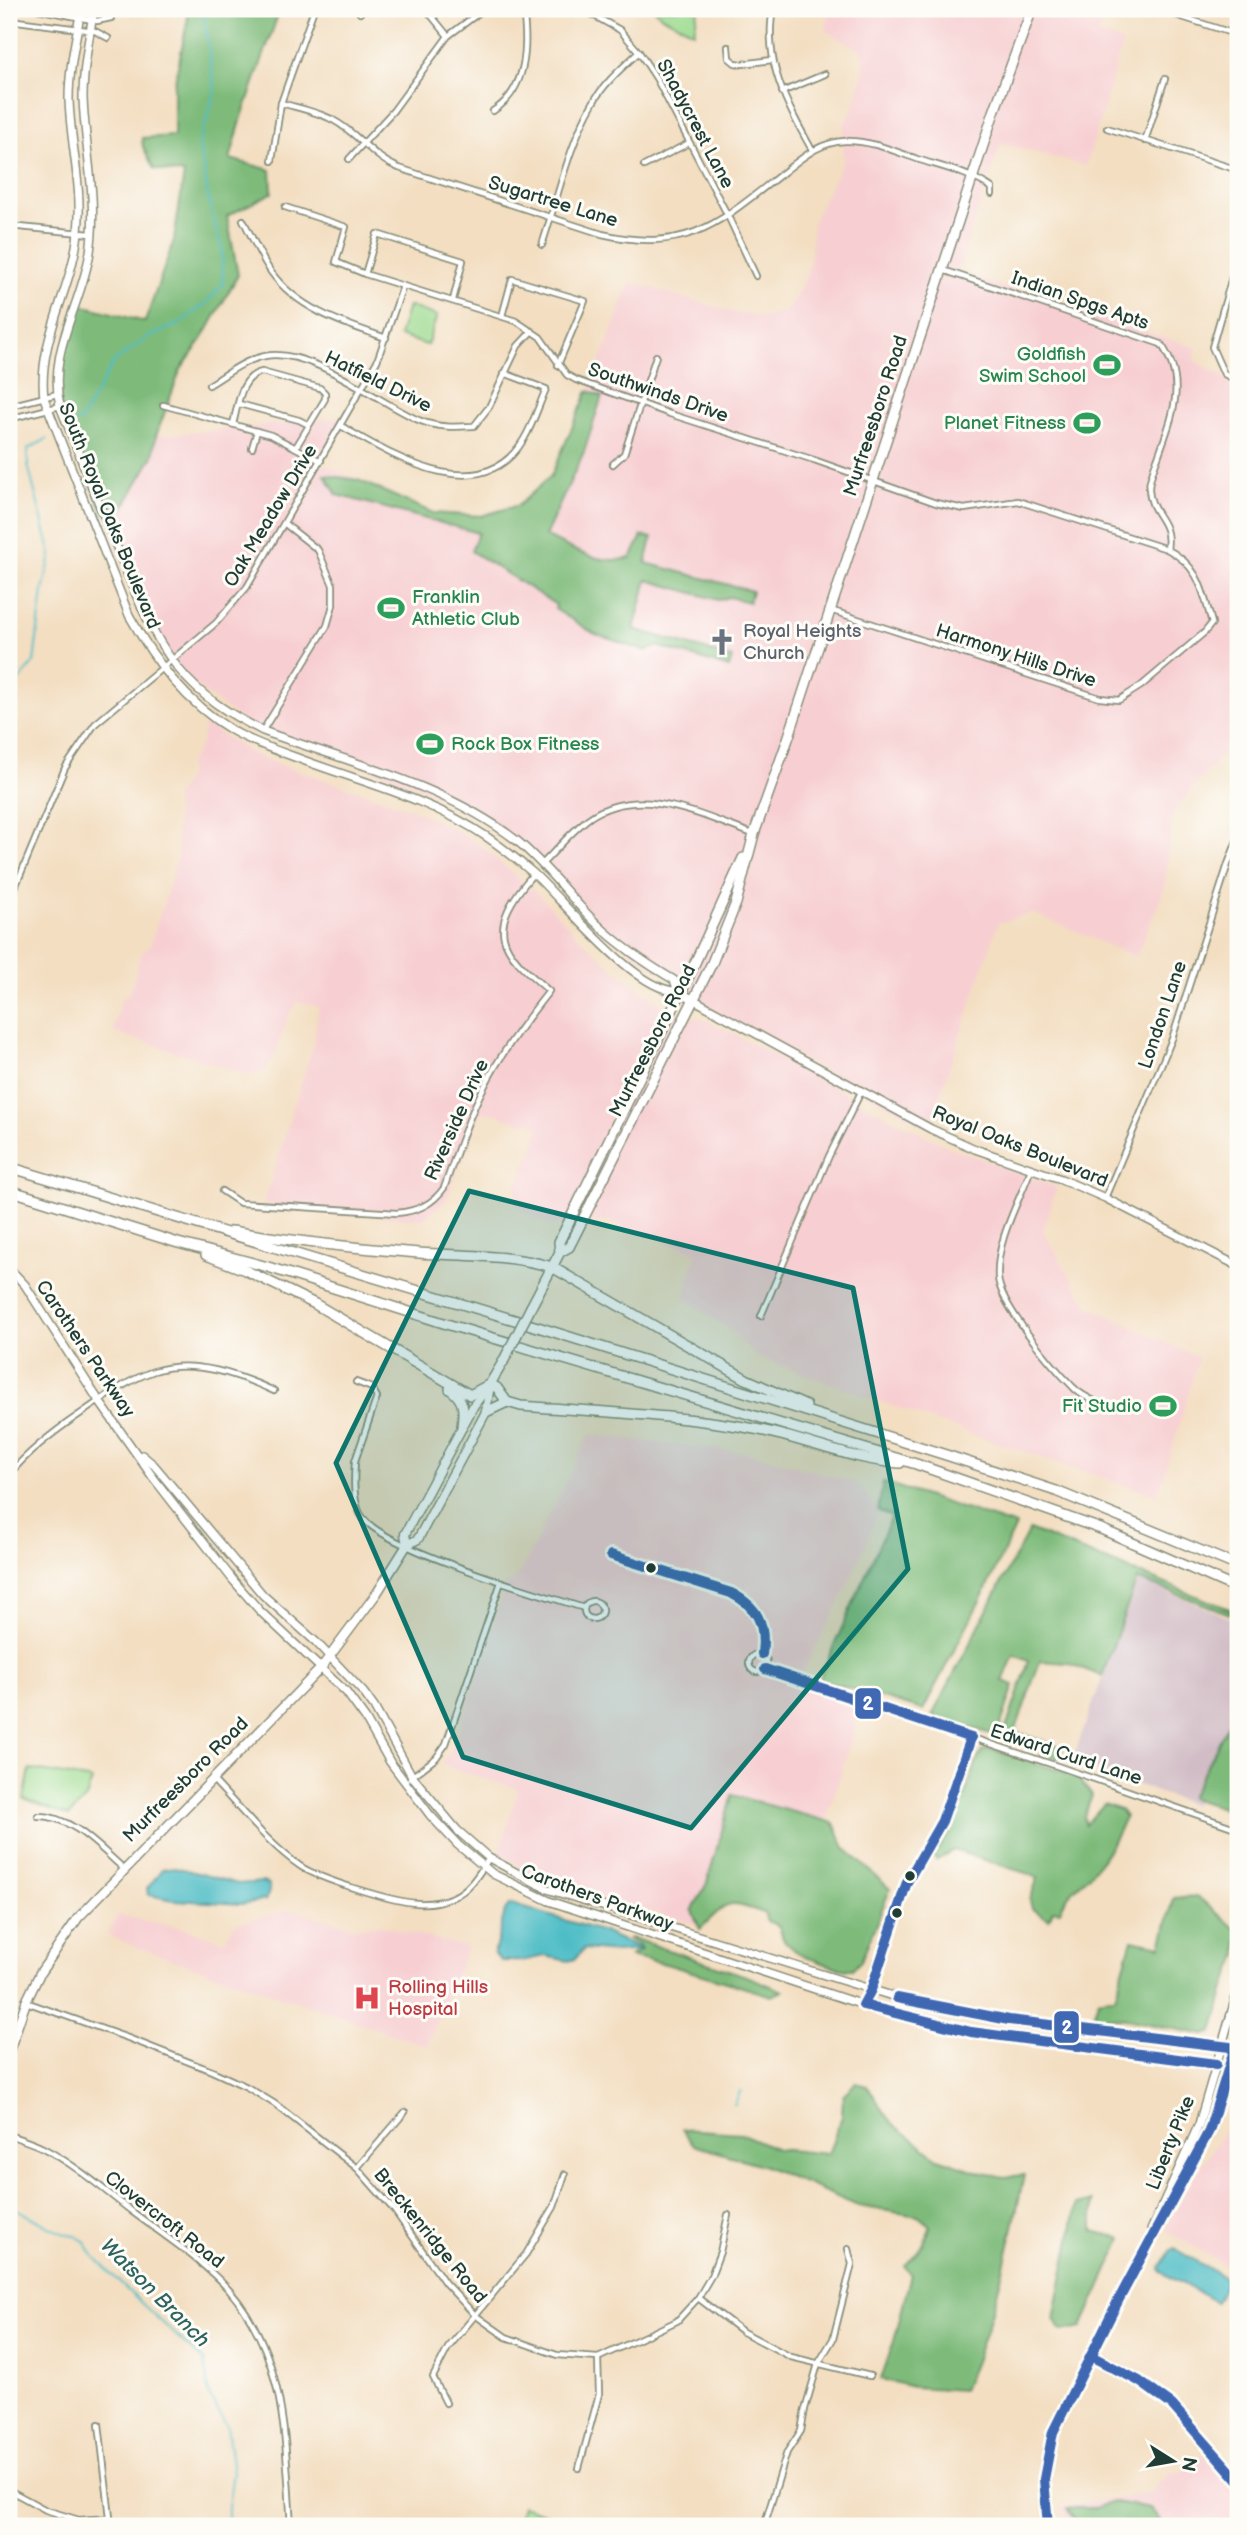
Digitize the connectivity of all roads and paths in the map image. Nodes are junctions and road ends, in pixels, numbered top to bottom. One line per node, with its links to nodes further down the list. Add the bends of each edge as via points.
1 (37, 9): 11 (street)
2 (94, 9): 14 (main road, South Royal Oaks Boulevard)
3 (314, 9): 26 (street)
4 (429, 9): 18 (street)
5 (484, 9): 18 (street)
6 (523, 9): 27 (street, via 523,69 506,103)
7 (582, 9): 21 (street, Shadycrest Lane, via 620,30)
8 (773, 9): 22 (street)
9 (1032, 9): 37 (highway, Murfreesboro Road)
10 (1157, 9): 17 (street)
11 (81, 13): 14 (street); 15 (main road, South Royal Oaks Boulevard)
12 (111, 18): 14 (street)
13 (9, 20): 15 (street)
14 (92, 20): 16 (main road, South Royal Oaks Boulevard)
15 (77, 30): 16 (street); 44 (main road, South Royal Oaks Boulevard, via 69,97 79,190)
16 (90, 30): 19 (street); 45 (main road, South Royal Oaks Boulevard, via 83,96 93,188)
17 (1238, 35)
18 (448, 36): 30 (street, via 393,111)
19 (108, 37)
20 (727, 47): 22 (street, via 729,58 738,64)
21 (639, 52): 31 (street, Shadycrest Lane); 41 (street, via 593,103)
22 (772, 60): 25 (street)
23 (825, 74): 25 (street)
24 (1165, 79): 29 (street)
25 (782, 92): 32 (street)
26 (281, 103): 30 (street, Sugartree Lane, via 332,120); 34 (street)
27 (493, 111)
28 (1107, 128): 29 (street)
29 (1145, 141): 36 (street)
30 (363, 142): 33 (street); 41 (street, Sugartree Lane, via 388,164)
31 (689, 143): 35 (street); 40 (street, Shadycrest Lane)
32 (812, 150): 37 (street, Sugartree Lane, via 846,141 868,144); 40 (street, Sugartree Lane)
33 (349, 159)
34 (272, 161)
35 (644, 166)
36 (1238, 170)
37 (973, 178): 38 (street, via 992,188); 48 (highway, Murfreesboro Road)
38 (992, 194)
39 (285, 207): 49 (street, Southwinds Drive, via 346,227 336,262)
40 (728, 216): 41 (street, Sugartree Lane, via 682,236 644,240 602,234); 50 (street, Shadycrest Lane)
41 (551, 218): 46 (street)
42 (243, 220): 55 (street, via 271,272 284,286 327,317)
43 (9, 226): 44 (street)
44 (78, 233): 45 (street); 63 (main road, South Royal Oaks Boulevard, via 71,273 44,360)
45 (92, 234): 62 (main road, South Royal Oaks Boulevard, via 86,276 57,362)
46 (542, 245)
47 (1238, 256): 58 (street, via 1212,347 1224,374 1233,378)
48 (943, 270): 79 (highway, Murfreesboro Road); 81 (street, Indian Spgs Apts, via 1161,344 1172,359 1174,410 1149,488 1153,508 1169,535)
49 (365, 274): 51 (street, Southwinds Drive); 52 (street, via 377,234 463,261)
50 (756, 276)
51 (403, 286): 52 (street, Southwinds Drive); 55 (street, Oak Meadow Drive)
52 (453, 300): 53 (street, Southwinds Drive)
53 (502, 316): 54 (street, Southwinds Drive); 57 (street, via 512,279 585,301)
54 (532, 331): 57 (street, Southwinds Drive); 59 (street, Hatfield Drive)
55 (386, 338): 61 (street, Oak Meadow Drive)
56 (656, 356): 64 (street)
57 (558, 365): 64 (street, Southwinds Drive, via 576,380)
58 (1238, 368)
59 (504, 373): 61 (street, Hatfield Drive, via 489,407 474,426 444,427 420,421); 73 (street, via 545,389 524,440 493,468 466,476 443,473 413,464)
60 (209, 385): 61 (street, Hatfield Drive, via 248,361 268,355 305,362)
61 (363, 387): 73 (street, Oak Meadow Drive)
62 (57, 394): 63 (street); 68 (main road, South Royal Oaks Boulevard)
63 (44, 398): 67 (street); 69 (main road, South Royal Oaks Boulevard)
64 (640, 403): 78 (street, via 624,454); 79 (street, Southwinds Drive)
65 (239, 404): 71 (street); 72 (street); 72 (street, via 248,378 259,372 320,388 325,399)
66 (163, 405): 71 (street)
67 (9, 406)
68 (60, 406): 69 (street); 83 (main road, South Royal Oaks Boulevard, via 141,607)
69 (47, 410): 70 (street); 84 (main road, South Royal Oaks Boulevard, via 129,615)
70 (9, 419)
71 (233, 424): 74 (street)
72 (309, 425): 75 (street)
73 (341, 426): 77 (street, Oak Meadow Drive)
74 (257, 431): 75 (street); 76 (street)
75 (296, 447): 77 (street)
76 (252, 448)
77 (321, 461): 80 (street, Oak Meadow Drive)
78 (613, 464)
79 (873, 480): 81 (street, Southwinds Drive, via 964,509 1018,501); 82 (highway, Murfreesboro Road)
80 (285, 524): 83 (street, Oak Meadow Drive, via 229,610); 85 (street, via 318,550 333,585 333,605 327,626)
81 (1167, 549): 82 (street, Harmony Hills Drive, via 1184,559 1198,577 1212,623 1119,700 1100,698)
82 (830, 610): 86 (highway, Murfreesboro Road)
83 (172, 660): 84 (street, Oak Meadow Drive); 85 (main road, South Royal Oaks Boulevard, via 220,708)
84 (162, 668): 89 (main road, South Royal Oaks Boulevard, via 199,706 235,732 444,812 486,836); 90 (street, Oak Meadow Drive, via 95,724 65,768)
85 (263, 731): 88 (main road, South Royal Oaks Boulevard, via 444,798 493,825)
86 (754, 834): 88 (street, via 667,805 626,803 592,816); 91 (highway, Murfreesboro Road); 92 (highway, Murfreesboro Road, via 725,933)
87 (1238, 838): 98 (street, London Lane, via 1172,1039)
88 (543, 863): 89 (main road); 91 (main road, South Royal Oaks Boulevard, via 597,923 674,980)
89 (534, 873): 91 (main road, South Royal Oaks Boulevard, via 622,962 668,991); 97 (street, Riverside Drive, via 511,901 503,930 514,959 549,991 494,1067 438,1197 418,1209 397,1213 240,1203)
90 (9, 902)
91 (679, 992): 92 (main road, Royal Oaks Boulevard); 101 (highway, Murfreesboro Road, via 559,1242)
92 (695, 1000): 93 (main road, Royal Oaks Boulevard); 101 (highway, Murfreesboro Road, via 569,1247)
93 (861, 1092): 95 (main road, Royal Oaks Boulevard, via 975,1149); 105 (street)
94 (9, 1167): 99 (highway)
95 (1031, 1168): 98 (main road, Royal Oaks Boulevard); 112 (street, via 1001,1249 998,1280 1008,1306 1073,1388)
96 (9, 1190): 100 (highway)
97 (222, 1191)
98 (1105, 1198): 103 (main road, Royal Oaks Boulevard)
99 (192, 1223): 102 (highway, via 290,1241 530,1260); 115 (highway)
100 (178, 1243): 106 (highway, via 315,1304); 117 (highway)
101 (560, 1252): 102 (highway, Murfreesboro Road)
102 (552, 1266): 108 (highway, Murfreesboro Road, bridge); 115 (highway, via 746,1379)
103 (1238, 1266)
104 (9, 1268): 110 (main road, Carothers Parkway, via 25,1285)
105 (761, 1316)
106 (442, 1380): 108 (highway, via 470,1395); 114 (highway, via 462,1401)
107 (356, 1382): 120 (street, via 372,1388 377,1397 355,1461 360,1515 374,1529)
108 (490, 1384): 111 (highway); 113 (main road, Murfreesboro Road); 114 (main road, Murfreesboro Road)
109 (274, 1391): 110 (street, via 235,1375 168,1368 133,1380)
110 (99, 1401): 116 (main road, Carothers Parkway); 118 (street, via 44,1440)
111 (507, 1402): 113 (highway); 117 (highway, via 725,1424 881,1462)
112 (1105, 1406)
113 (486, 1412): 120 (main road, Murfreesboro Road, via 418,1539)
114 (462, 1427): 120 (main road, Murfreesboro Road, via 405,1534)
115 (896, 1439): 122 (highway, via 1056,1491)
116 (133, 1448): 119 (main road, Carothers Parkway); 121 (main road, Carothers Parkway)
117 (916, 1464): 124 (highway, via 1101,1530)
118 (9, 1475)
119 (221, 1544): 121 (main road); 126 (main road, Carothers Parkway, via 264,1595)
120 (407, 1545): 123 (street); 126 (main road, Murfreesboro Road)
121 (211, 1553): 127 (main road, Carothers Parkway, via 245,1596)
122 (1238, 1566)
123 (501, 1582): 125 (street); 130 (street, via 446,1744)
124 (1238, 1589)
125 (584, 1608): 125 (street, via 592,1619 602,1611 596,1601)
126 (330, 1657): 127 (main road, Murfreesboro Road); 130 (main road, Carothers Parkway, via 374,1707)
127 (321, 1668): 131 (main road, Murfreesboro Road); 132 (main road, Carothers Parkway, via 356,1705)
128 (765, 1669): 128 (street, via 765,1656 759,1653 748,1661 758,1672); 129 (street, Edward Curd Lane)
129 (971, 1738): 134 (street, Edward Curd Lane); 138 (street, via 942,1821 908,1882)
130 (412, 1776): 132 (street); 135 (main road, Carothers Parkway, via 457,1830)
131 (212, 1779): 136 (street, via 286,1855 337,1882 414,1903 434,1903 466,1888); 137 (main road, Murfreesboro Road)
132 (404, 1782): 136 (main road, Carothers Parkway, via 444,1832)
133 (38, 1816): 137 (street, via 50,1816 78,1830)
134 (1238, 1829)
135 (489, 1858): 136 (street); 138 (main road, Carothers Parkway, via 547,1889)
136 (483, 1867): 141 (main road, Carothers Parkway, via 550,1901)
137 (123, 1868): 140 (main road, Murfreesboro Road, via 66,1933)
138 (872, 1990): 141 (street); 143 (main road, Carothers Parkway, via 915,2003 1009,2020)
139 (1238, 1990): 143 (main road, Liberty Pike)
140 (26, 2002): 145 (main road, Murfreesboro Road); 150 (street, Breckenridge Road, via 247,2087)
141 (867, 2007): 146 (main road, Carothers Parkway, via 971,2032)
142 (1238, 2036): 144 (main road, Liberty Pike)
143 (1222, 2046): 144 (main road, Carothers Parkway); 146 (main road, Liberty Pike)
144 (1237, 2047): 147 (main road, Liberty Pike)
145 (9, 2051)
146 (1216, 2064): 147 (main road, Carothers Parkway); 155 (main road, Liberty Pike, via 1192,2143)
147 (1234, 2066): 155 (main road, Liberty Pike, via 1209,2132)
148 (405, 2112): 150 (street)
149 (9, 2135): 168 (street, Clovercroft Road, via 68,2163 206,2267 244,2309 267,2350 280,2397)
150 (356, 2168): 156 (street, Breckenridge Road)
151 (565, 2174): 156 (street, via 554,2207 526,2255)
152 (728, 2215): 154 (street, Breckenridge Road, via 720,2252)
153 (848, 2249): 159 (street, via 852,2264 838,2320)
154 (698, 2298): 158 (street, Breckenridge Road, via 677,2321); 159 (street, via 743,2332 790,2357)
155 (1118, 2301): 157 (main road, Liberty Pike)
156 (475, 2315): 158 (street, Breckenridge Road, via 506,2337 557,2355); 161 (street, via 448,2348 433,2377)
157 (1091, 2356): 164 (street, via 1170,2403); 170 (main road, Liberty Pike, via 1047,2451 1043,2487)
158 (597, 2358): 163 (street, via 599,2394)
159 (818, 2364): 160 (street); 169 (street, via 801,2431 787,2452)
160 (870, 2376)
161 (446, 2403)
162 (99, 2424): 166 (street)
163 (579, 2468)
164 (1238, 2480)
165 (9, 2490): 166 (street, via 46,2510 79,2520)
166 (110, 2518): 167 (street)
167 (111, 2526)
168 (291, 2526)
169 (764, 2526)
170 (1048, 2526)

